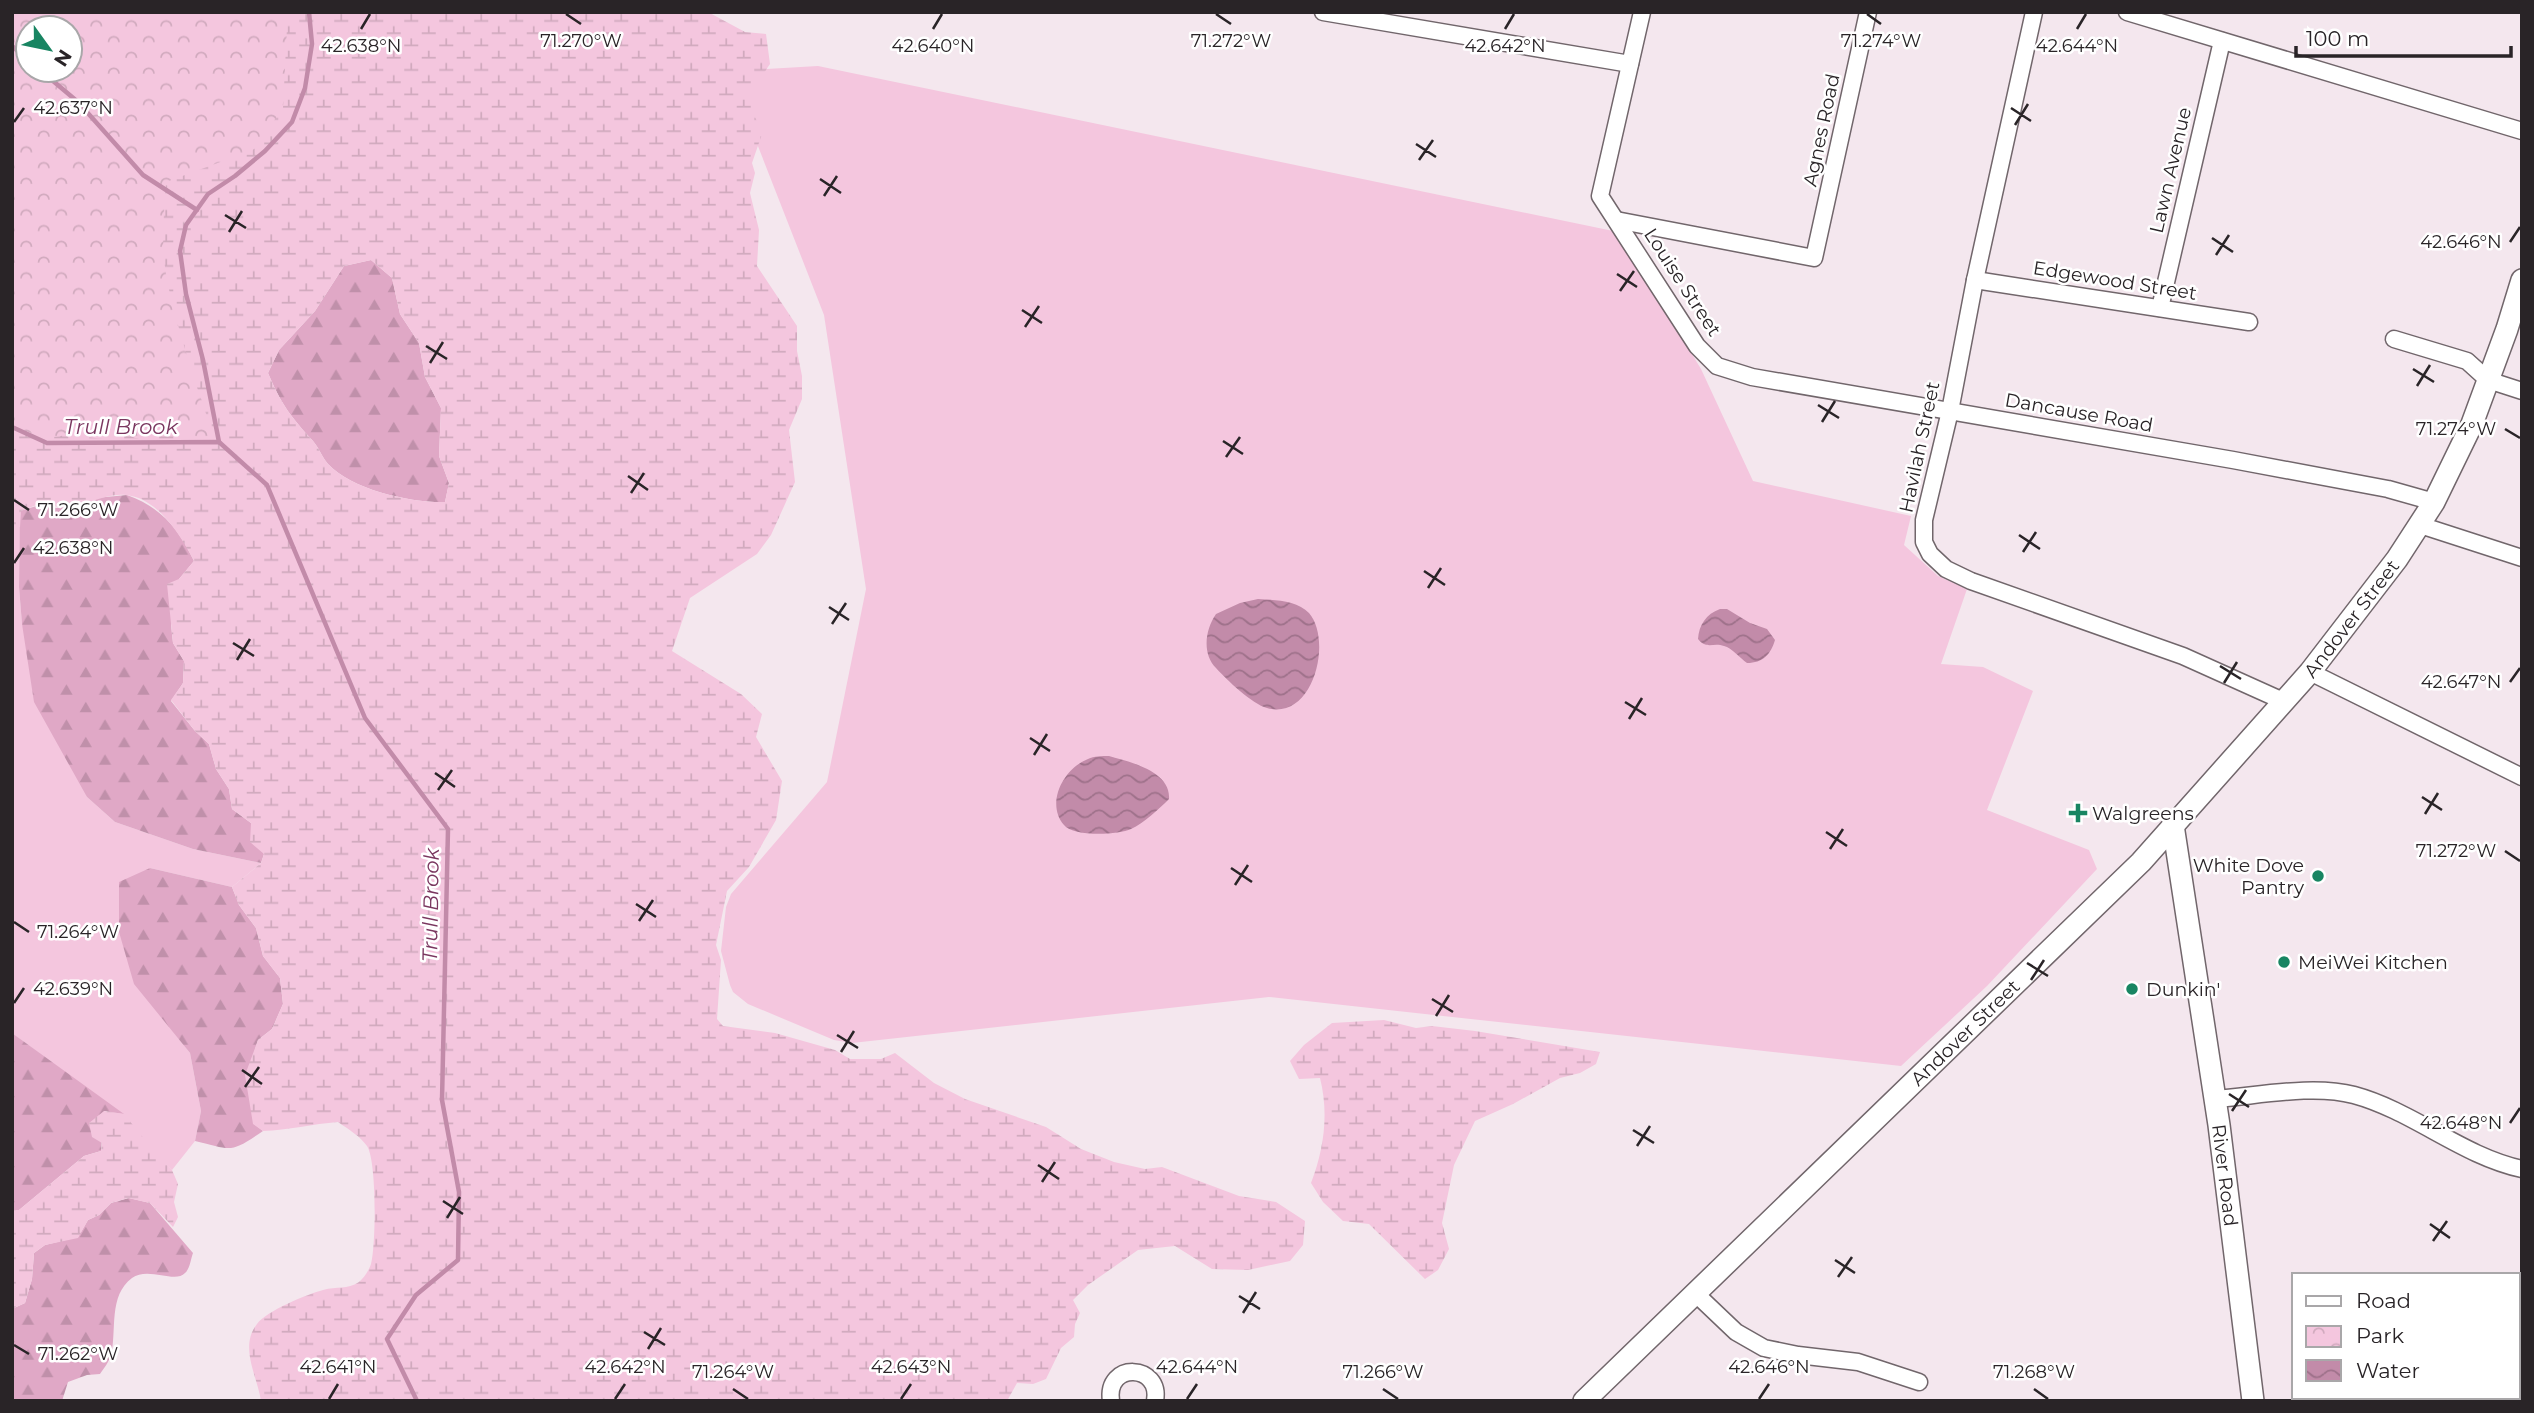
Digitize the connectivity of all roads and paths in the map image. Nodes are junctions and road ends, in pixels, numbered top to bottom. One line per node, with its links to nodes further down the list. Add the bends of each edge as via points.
1 (1323, 12): 7 (street)
2 (1642, 12): 7 (street, Louise Street)
3 (1868, 12): 9 (street, Agnes Road, via 1814,258)
4 (2034, 12): 10 (street, Havilah Street)
5 (2127, 12): 6 (street)
6 (2221, 41): 8 (street); 12 (street, Lawn Avenue)
7 (1630, 64): 9 (street, Louise Street, via 1600,196)
8 (2522, 131)
9 (1616, 219): 15 (street, Louise Street, via 1697,346)
10 (1975, 280): 12 (street, Edgewood Street); 18 (street, Havilah Street)
11 (2522, 280): 16 (main road, Andover Street)
12 (2160, 309): 13 (street, Edgewood Street)
13 (2249, 322)
14 (2394, 339): 16 (street, via 2468,361)
15 (1717, 366): 18 (street, Dancause Road, via 1752,377)
16 (2488, 380): 17 (street); 19 (main road, Andover Street)
17 (2522, 391)
18 (1950, 411): 19 (street, Dancause Road, via 2388,489); 23 (street, Havilah Street, via 1923,527 1924,542 1937,561 1971,581 2183,656)
19 (2434, 502): 20 (main road, Andover Street)
20 (2420, 525): 21 (street); 22 (main road, Andover Street)
21 (2522, 558)
22 (2310, 672): 23 (main road, Andover Street); 24 (street)
23 (2283, 701): 25 (main road, Andover Street)
24 (2522, 777)
25 (2173, 825): 26 (main road, River Road); 28 (main road, Andover Street, via 2141,862)
26 (2215, 1100): 27 (street, via 2309,1091 2353,1095 2500,1164); 33 (main road, River Road)
27 (2522, 1169)
28 (1695, 1293): 29 (street, via 1736,1332 1764,1348 1858,1362); 32 (main road, Andover Street)
29 (1919, 1382)
30 (1111, 1401): 31 (street, via 1112,1384 1130,1371 1151,1381)
31 (1154, 1401)
32 (1584, 1401)
33 (2253, 1401)

